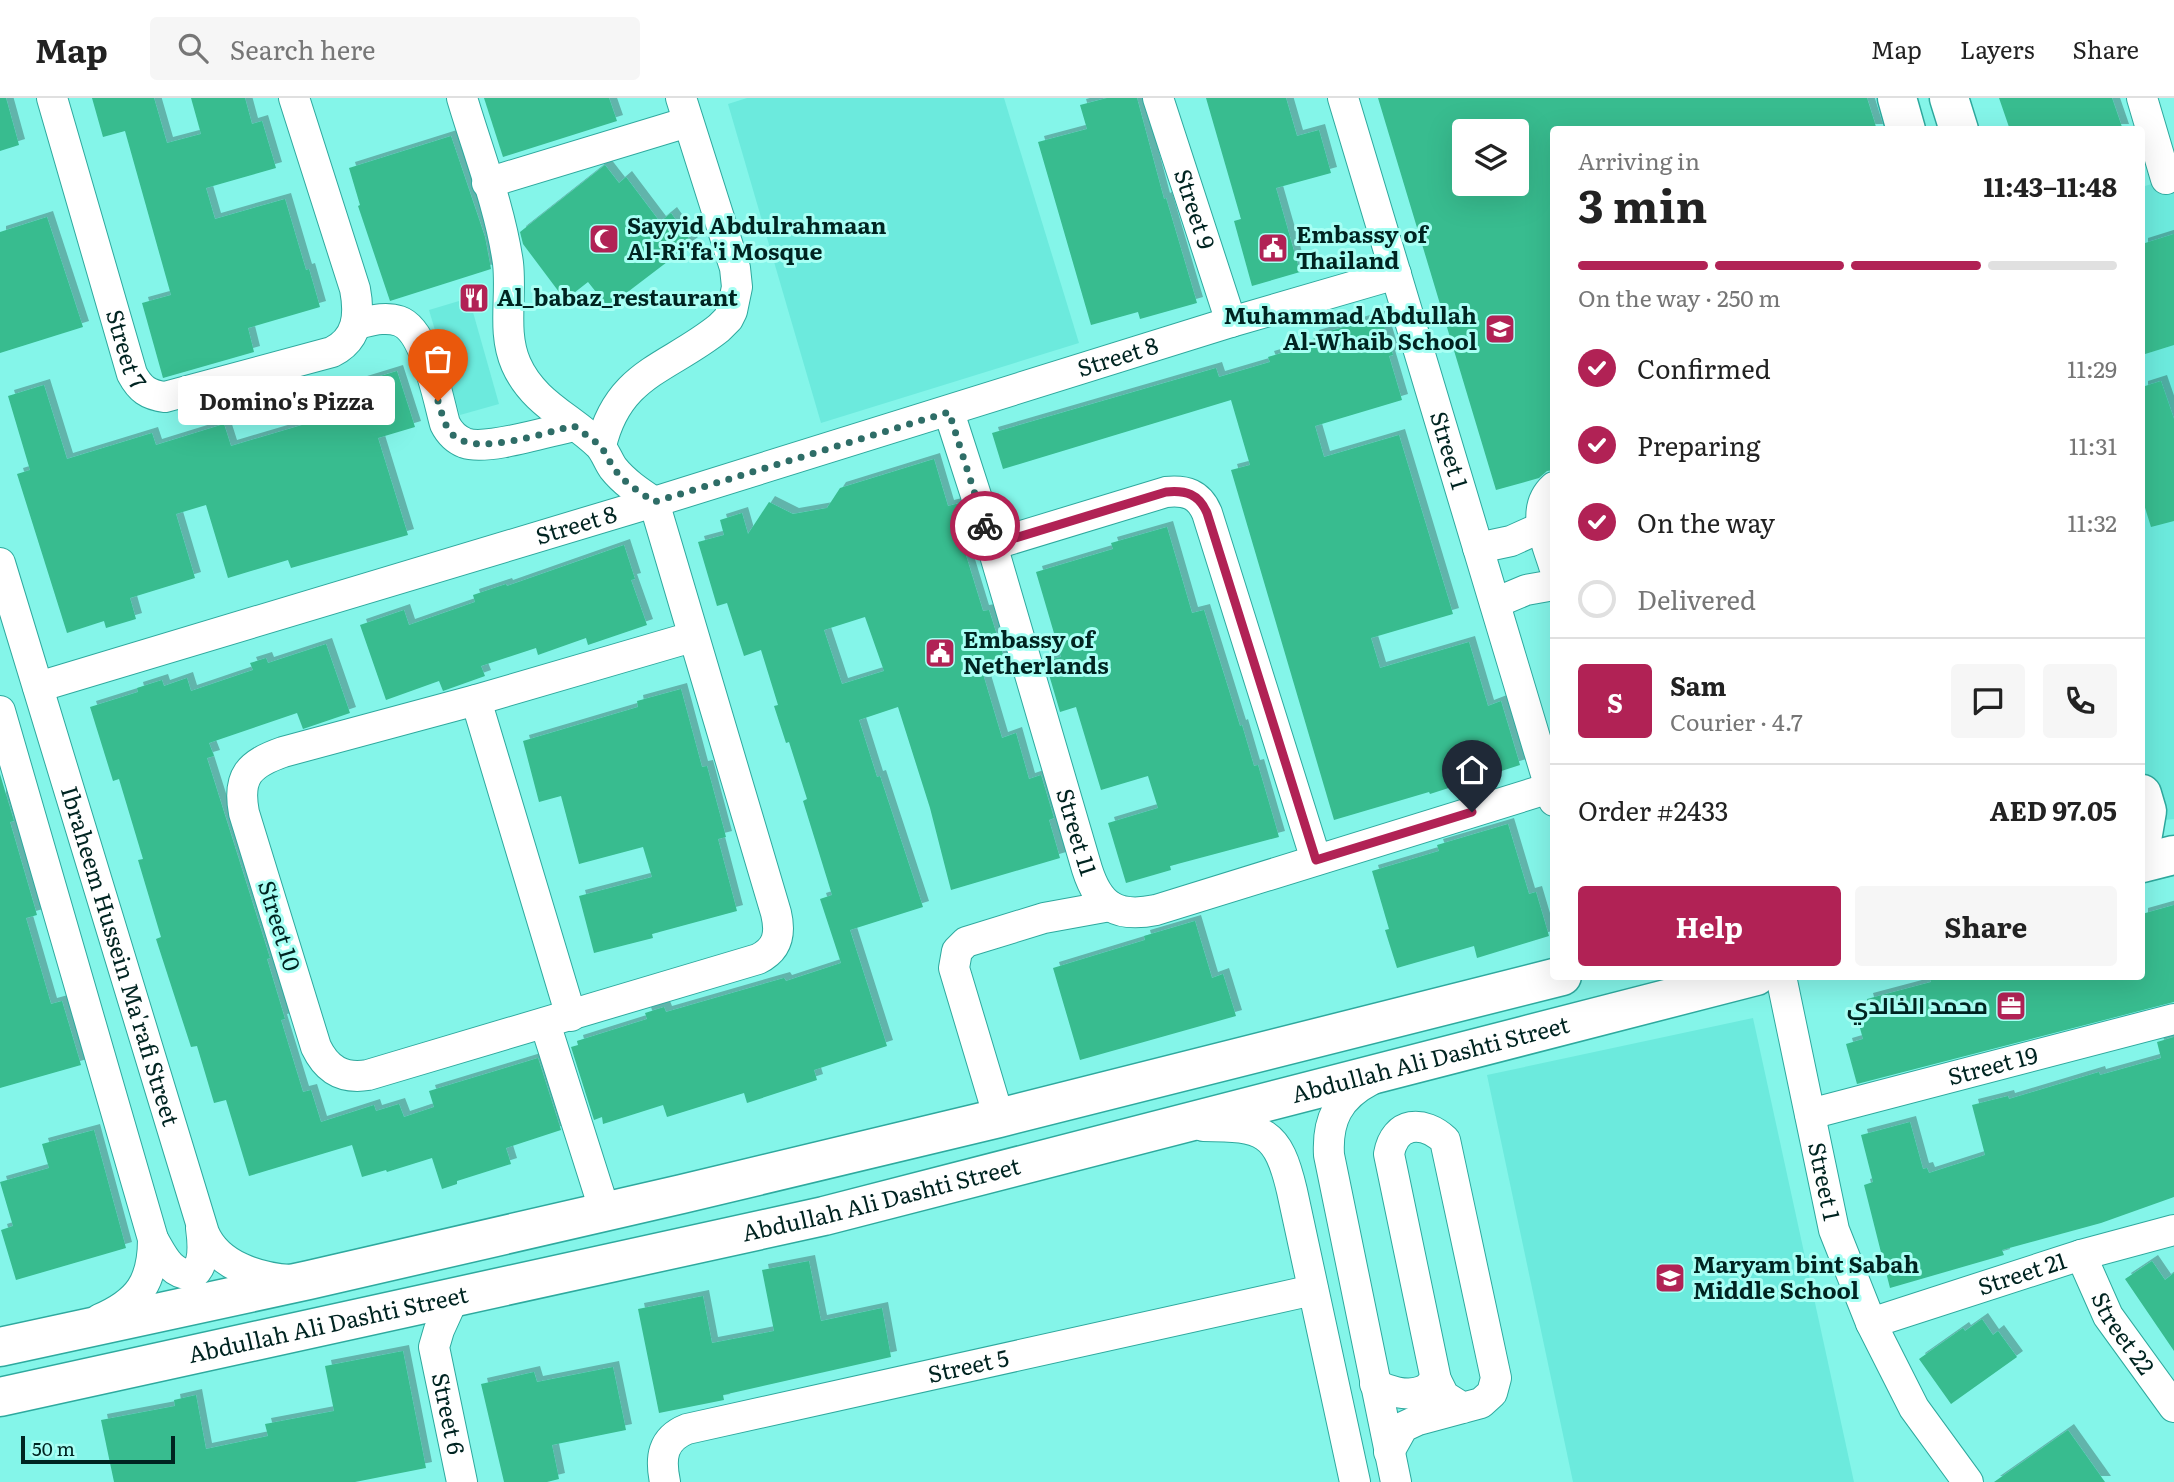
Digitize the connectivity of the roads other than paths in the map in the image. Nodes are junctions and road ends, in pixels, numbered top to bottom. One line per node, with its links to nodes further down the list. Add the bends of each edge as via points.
1 (52, 98): 16 (street, Street 7, via 132,373 141,388 156,396 175,396 332,352 347,341)
2 (295, 98): 16 (street, via 355,289)
3 (462, 98): 13 (street)
4 (1158, 98): 15 (street, Street 9)
5 (1343, 98): 14 (street, Street 1)
6 (1897, 98): 10 (main road)
7 (1949, 98): 11 (main road)
8 (2142, 98): 12 (street)
9 (684, 110): 13 (street); 19 (street, via 733,258 737,287 732,311 710,335 650,372 623,396)
10 (1905, 126)
11 (1958, 126)
12 (2161, 181)
13 (487, 183): 18 (street, via 508,264 509,339 515,362 535,394)
14 (1396, 274): 15 (street, Street 8); 24 (street, Street 1)
15 (1231, 323): 17 (street, Street 8)
16 (356, 324): 18 (street, via 391,319 412,331 425,355 445,424 461,441 489,444)
17 (949, 412): 21 (street, Street 8); 23 (street, Street 11)
18 (574, 426): 19 (street)
19 (601, 446): 21 (street, via 628,484)
20 (1550, 492): 22 (street, via 1541,510)
21 (654, 502): 29 (street, Street 10); 30 (street, Street 8)
22 (1542, 527): 24 (street, via 1511,541); 25 (street)
23 (992, 545): 40 (street, via 1166,492 1184,491 1199,499); 42 (street, Street 11, via 1087,869)
24 (1478, 548): 28 (street, Street 1)
25 (1550, 553)
26 (0, 564): 30 (street, Ibraheem Hussein Ma'rafi Street)
27 (1550, 586): 28 (street)
28 (1494, 603): 33 (street, Street 1)
29 (692, 637): 31 (street, Street 10); 47 (street, Street 10, via 776,913 778,939 771,951 758,959)
30 (38, 687): 55 (street, Ibraheem Hussein Ma'rafi Street)
31 (476, 699): 47 (street); 47 (street, Street 10, via 268,757 256,763 244,779 244,813 316,1047 330,1068 349,1076 368,1075)
32 (0, 711): 58 (street, Ibraheem Hussein Ma'rafi Street)
33 (1550, 788)
34 (2145, 788): 35 (main road)
35 (2174, 793)
36 (1550, 796): 40 (street)
37 (2145, 804): 38 (main road)
38 (2145, 823)
39 (2174, 855): 41 (main road)
40 (1316, 860): 42 (street, via 1156,910 1126,913)
41 (2145, 862)
42 (1110, 906): 50 (street, via 1034,921 966,942 957,951 954,968)
43 (1550, 979): 50 (main road, Abdullah Ali Dashti Street)
44 (1741, 980): 48 (main road, Abdullah Ali Dashti Street)
45 (1782, 980): 49 (street, Street 1)
46 (2174, 1019): 49 (street, Street 19)
47 (558, 1020): 54 (street)
48 (1393, 1071): 51 (main road, Abdullah Ali Dashti Street); 69 (street, via 1345,1097 1333,1115 1328,1144)
49 (1810, 1114): 64 (street, Street 1, via 1834,1230)
50 (982, 1122): 53 (main road, Abdullah Ali Dashti Street); 57 (main road, via 904,1161 729,1199 721,1210 725,1226)
51 (1164, 1129): 52 (street, via 1216,1126 1258,1132 1277,1145); 57 (main road, Abdullah Ali Dashti Street)
52 (1292, 1191): 61 (street); 73 (street, via 1297,1180 1304,1178 1316,1180 1321,1189 1364,1381)
53 (682, 1194): 54 (main road, Abdullah Ali Dashti Street); 62 (main road, via 684,1208 679,1222 672,1226 521,1265)
54 (605, 1212): 60 (main road, Abdullah Ali Dashti Street)
55 (200, 1224): 58 (street, via 202,1258 192,1275 173,1269); 60 (street, Ibraheem Hussein Ma'rafi Street, via 211,1246 236,1266 279,1279)
56 (2174, 1230): 59 (street, Street 21)
57 (749, 1231): 62 (main road, Abdullah Ali Dashti Street)
58 (153, 1239): 65 (street, Ibraheem Hussein Ma'rafi Street, via 149,1271 140,1292 121,1310)
59 (2081, 1255): 64 (street, Street 21); 71 (street, Street 22, via 2109,1316)
60 (309, 1280): 65 (main road, Abdullah Ali Dashti Street)
61 (1314, 1290): 75 (street, Street 5, via 687,1429 665,1447); 76 (street)
62 (454, 1297): 63 (main road, Abdullah Ali Dashti Street); 67 (street, Street 6)
63 (393, 1311): 67 (street, Street 6); 70 (main road, Abdullah Ali Dashti Street)
64 (1871, 1323): 78 (street, Street 1, via 1914,1408)
65 (75, 1330): 66 (main road, Abdullah Ali Dashti Street)
66 (0, 1347)
67 (434, 1347): 74 (street, Street 6)
68 (1436, 1380): 69 (street, via 1414,1392 1387,1391); 72 (street, via 1444,1396); 72 (street, via 1389,1154 1392,1139 1403,1129 1419,1126 1433,1129 1445,1140 1496,1378 1492,1393)
69 (1375, 1384): 73 (street)
70 (0, 1397)
71 (2174, 1407)
72 (1463, 1408): 73 (street, via 1403,1427)
73 (1388, 1445): 77 (street)
74 (462, 1482)
75 (665, 1482)
76 (1355, 1482)
77 (1396, 1482)
78 (1968, 1482)

